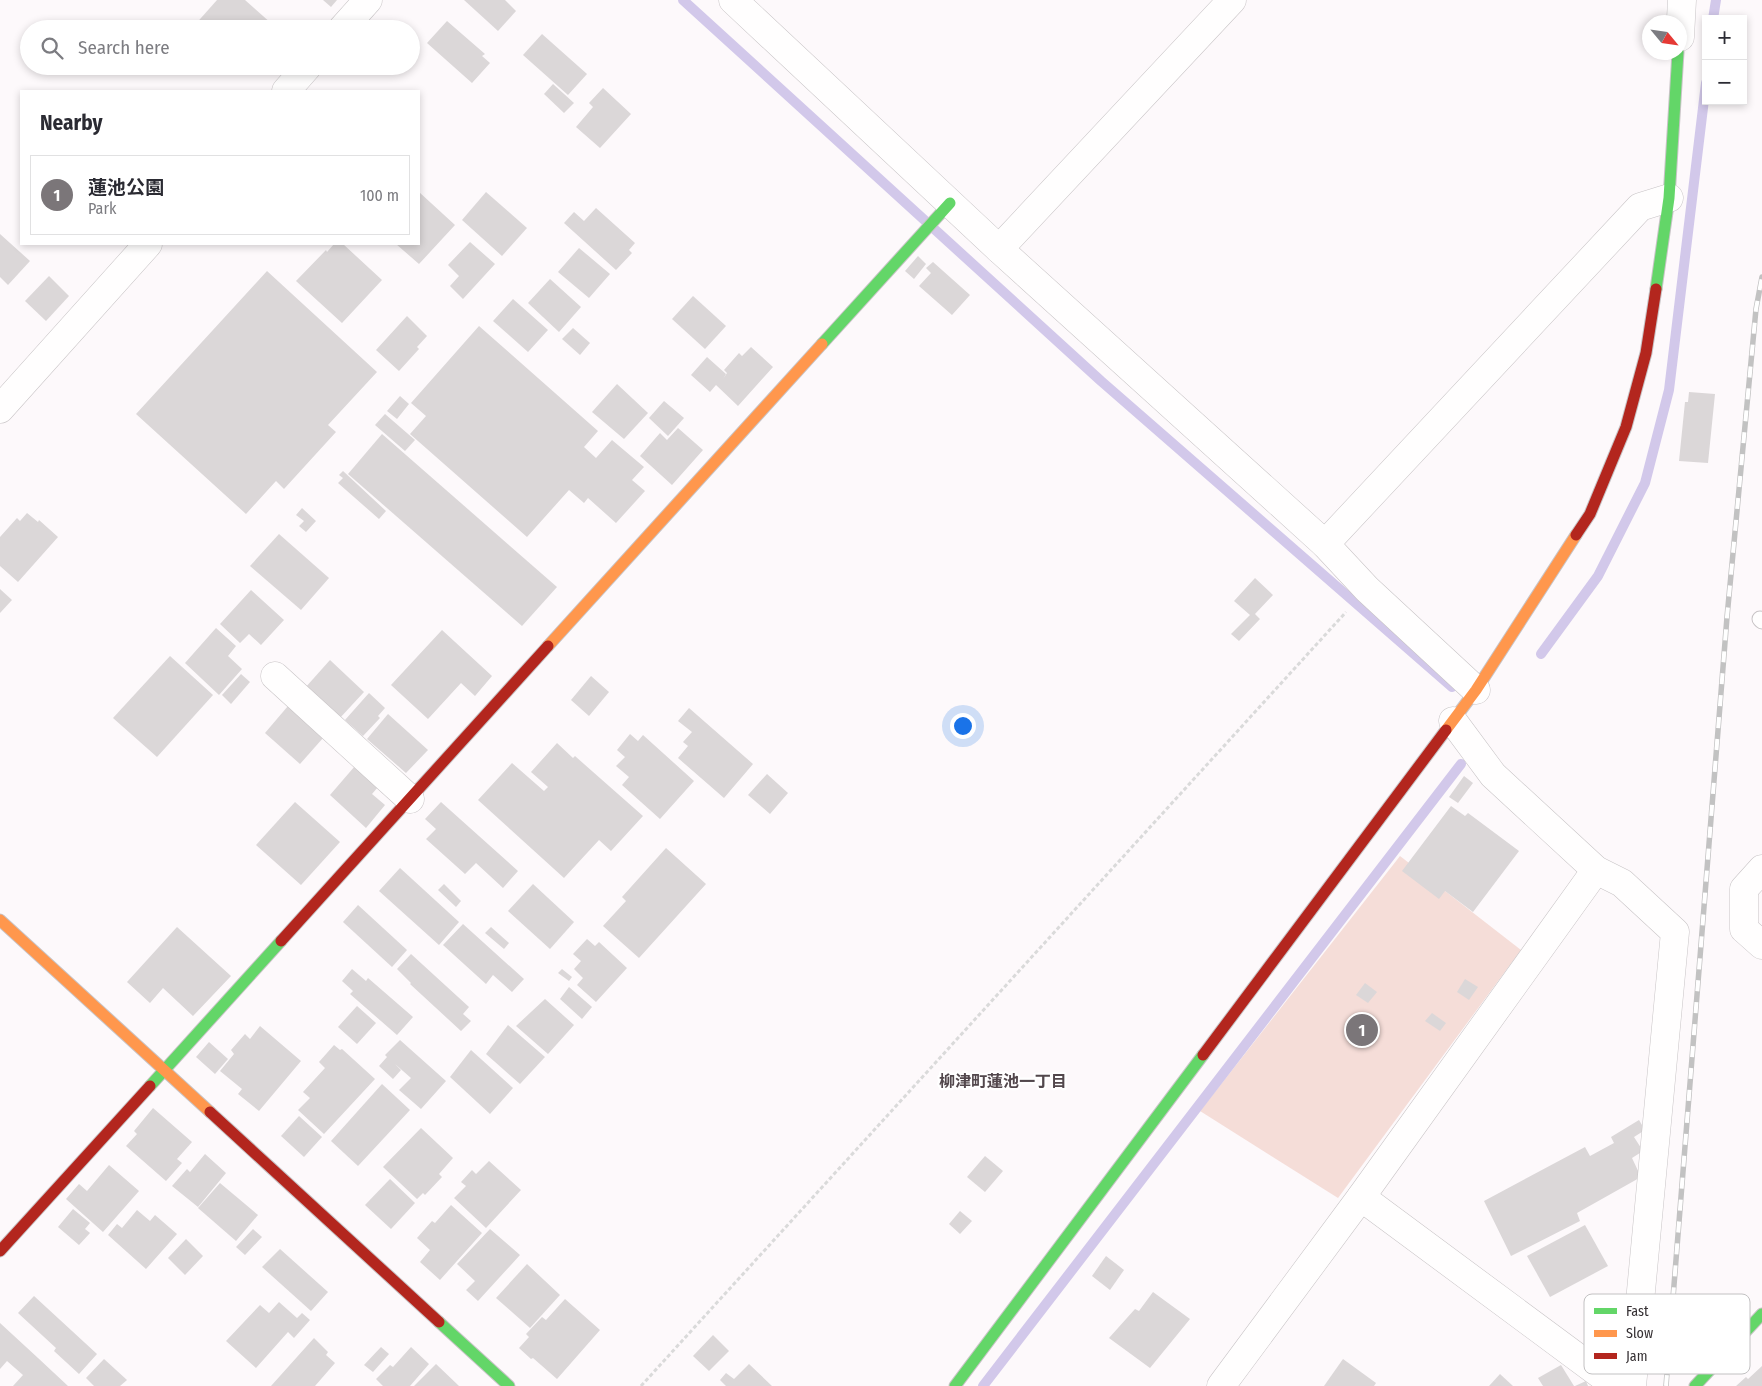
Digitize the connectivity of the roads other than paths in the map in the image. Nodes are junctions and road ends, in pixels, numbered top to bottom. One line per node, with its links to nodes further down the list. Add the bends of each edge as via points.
1 (368, 0): 6 (street)
2 (733, 0): 11 (street)
3 (1232, 0): 13 (street)
4 (1682, 0): 5 (street)
5 (1681, 15)
6 (350, 20)
7 (1678, 60): 10 (street)
8 (300, 75): 9 (street)
9 (287, 90)
10 (1669, 198): 15 (street, via 1640,207); 17 (street, via 1646,353 1626,427 1590,514)
11 (950, 203): 13 (street); 19 (street)
12 (147, 245): 14 (street)
13 (999, 249): 15 (street)
14 (0, 409)
15 (1325, 544): 17 (street, via 1367,589)
16 (275, 676): 19 (street)
17 (1476, 690): 18 (street)
18 (1453, 721): 21 (street, via 1494,775); 35 (street)
19 (410, 799): 24 (street)
20 (1762, 869): 23 (street, via 1744,889 1744,928)
21 (1596, 870): 25 (street); 27 (street, via 1622,883 1675,932)
22 (0, 920): 24 (street)
23 (1762, 945)
24 (165, 1070): 26 (street); 34 (street)
25 (1361, 1197): 30 (street); 36 (street)
26 (0, 1251)
27 (1641, 1294)
28 (1762, 1314): 29 (street)
29 (1750, 1327)
30 (1584, 1362)
31 (1600, 1374): 37 (street)
32 (1707, 1374): 33 (street)
33 (1697, 1385)
34 (509, 1386)
35 (955, 1386)
36 (1221, 1386)
37 (1616, 1386)

